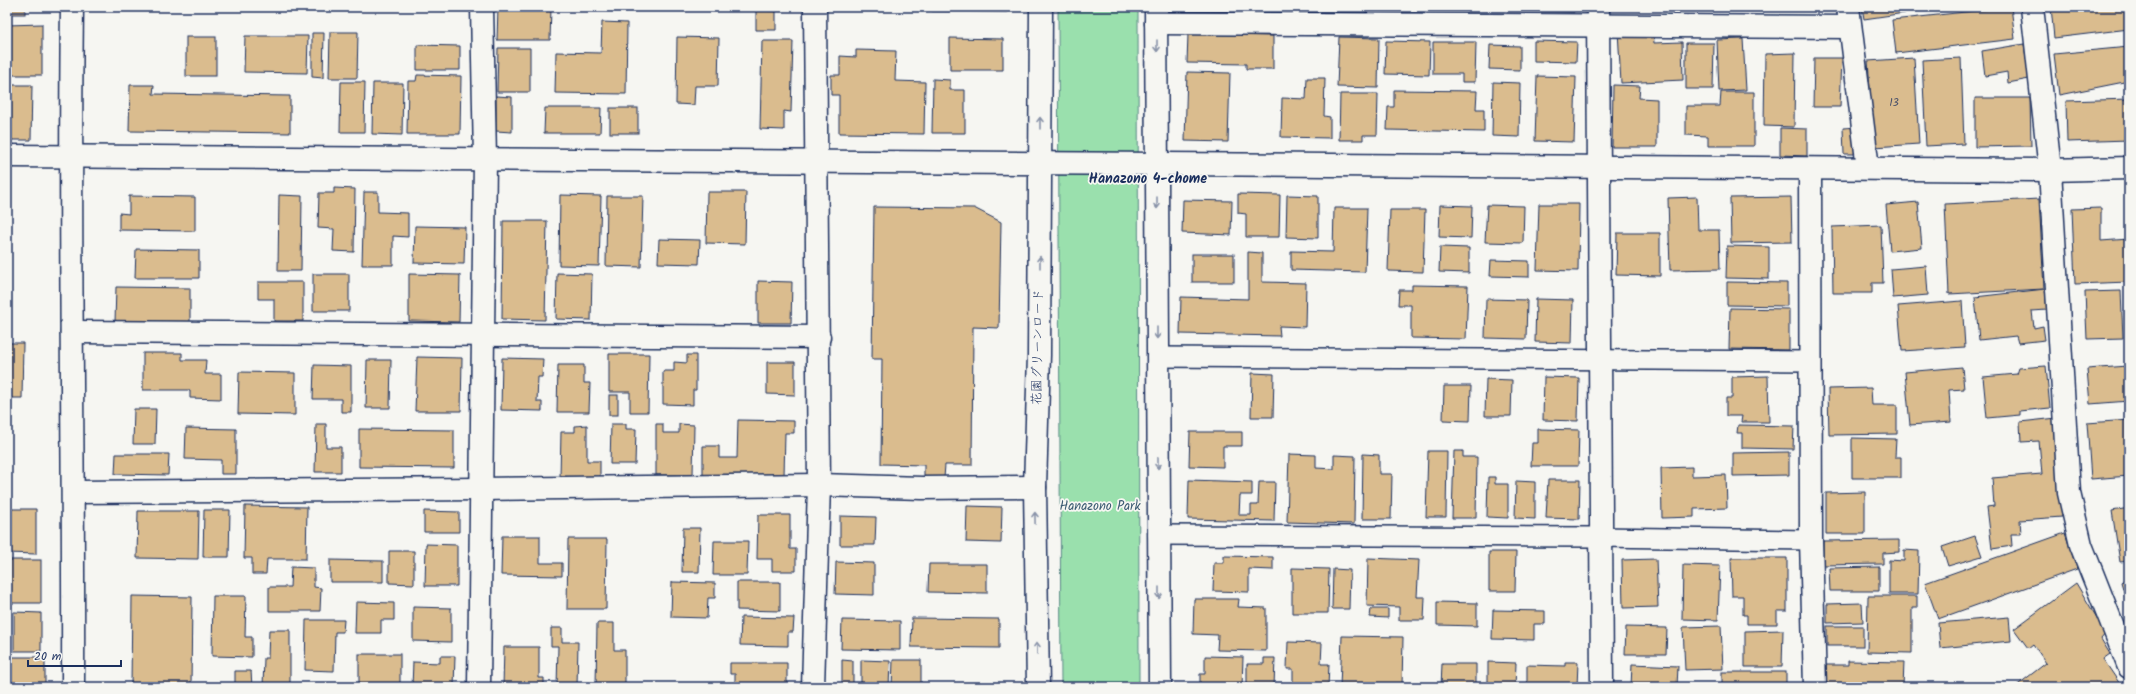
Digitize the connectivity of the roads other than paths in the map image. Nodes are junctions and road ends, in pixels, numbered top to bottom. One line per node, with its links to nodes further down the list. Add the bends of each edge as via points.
1 (72, 7): 10 (street)
2 (482, 7): 11 (street)
3 (815, 7): 12 (street)
4 (1040, 7): 13 (street, 花園グリーンロード, one-way to 4)
5 (2032, 7): 19 (street)
6 (1156, 15): 7 (street); 14 (street, one-way to 14)
7 (1598, 16): 8 (street); 15 (street)
8 (1849, 17): 16 (street)
9 (7, 156): 10 (street)
10 (70, 156): 11 (street); 20 (street)
11 (485, 159): 12 (street); 21 (street)
12 (816, 162): 13 (street); 22 (street)
13 (1040, 162): 14 (street); 27 (street, 花園グリーンロード, one-way to 13)
14 (1157, 164): 15 (street); 23 (street, one-way to 23)
15 (1599, 167): 18 (street); 24 (street)
16 (1868, 168): 18 (street); 19 (street)
17 (2129, 168): 19 (street)
18 (1810, 169): 25 (street)
19 (2050, 170): 33 (street, via 2069,493 2082,544)
20 (72, 332): 21 (street); 29 (street)
21 (482, 334): 22 (street); 28 (street)
22 (819, 337): 26 (street)
23 (1157, 357): 24 (lane); 30 (street, one-way to 30)
24 (1599, 360): 25 (lane); 31 (street)
25 (1811, 361): 32 (street)
26 (819, 485): 27 (street, via 922,488); 28 (street); 36 (street)
27 (1035, 487): 37 (street, 花園グリーンロード, one-way to 27)
28 (482, 489): 29 (street); 35 (street)
29 (74, 492): 34 (street)
30 (1158, 535): 31 (lane); 38 (street, one-way to 38)
31 (1600, 537): 32 (lane); 39 (street)
32 (1811, 540): 40 (street)
33 (2129, 667)
34 (73, 687)
35 (479, 687)
36 (813, 687)
37 (1038, 687)
38 (1160, 687)
39 (1602, 687)
40 (1815, 687)

